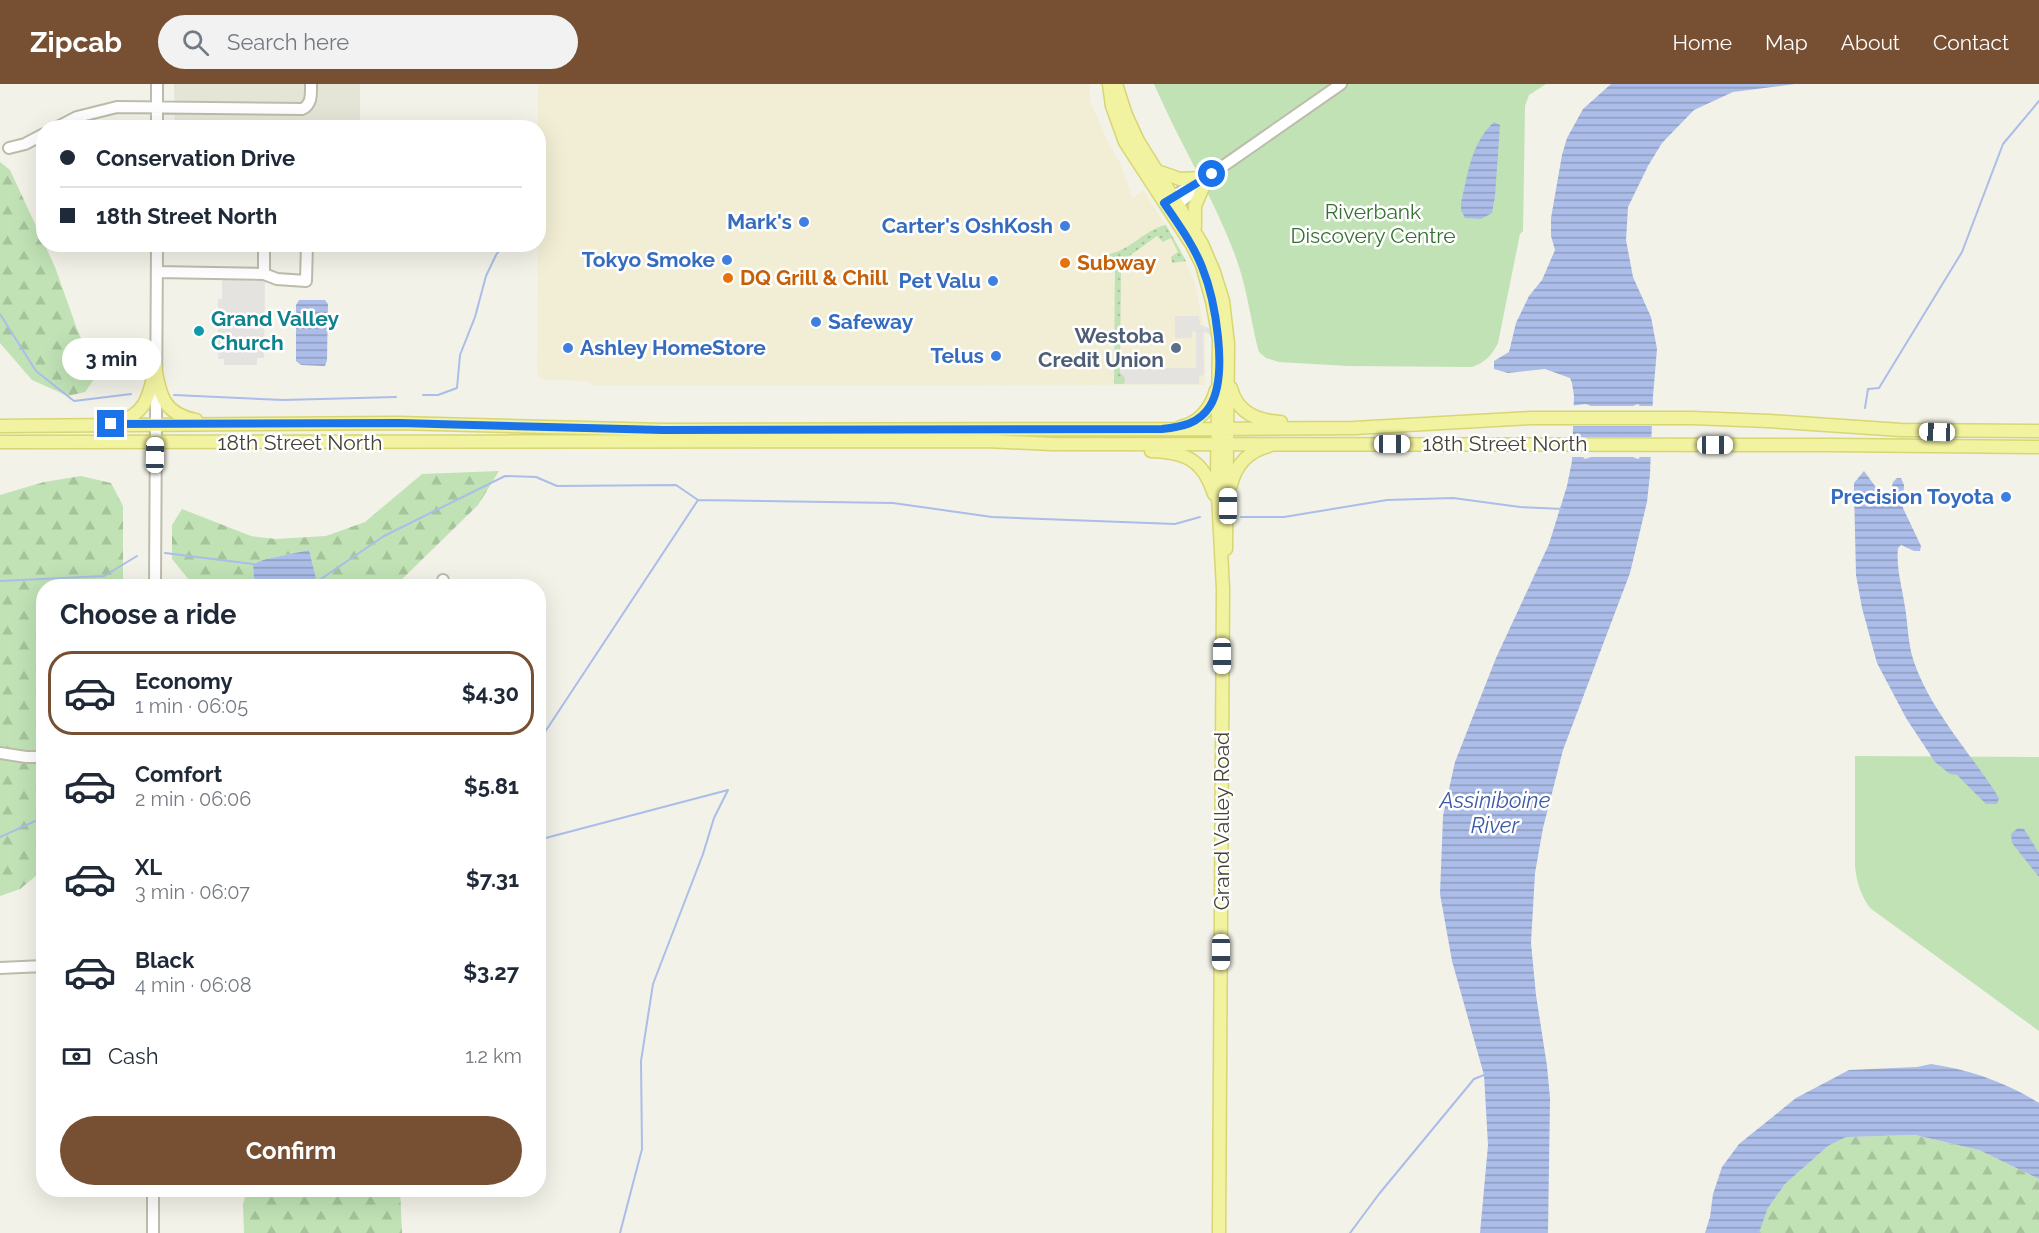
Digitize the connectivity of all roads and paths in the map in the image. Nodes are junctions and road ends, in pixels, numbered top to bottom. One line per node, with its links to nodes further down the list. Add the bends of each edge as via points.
1 (157, 84): 6 (street)
2 (311, 84): 6 (street, via 310,100 302,109)
3 (1109, 84): 13 (main road, via 1125,142)
4 (1116, 84): 11 (main road, via 1132,130)
5 (1341, 84): 12 (street)
6 (157, 108): 7 (street, via 106,108); 8 (street)
7 (71, 120)
8 (157, 120)
9 (36, 138): 10 (street)
10 (9, 148)
11 (1155, 169): 12 (main road, via 1180,179); 13 (main road)
12 (1203, 181): 13 (street); 14 (main road, via 1195,206)
13 (1171, 203): 14 (main road); 21 (main road, via 1204,273)
14 (1197, 234): 21 (main road, via 1223,301 1228,331)
15 (157, 252): 18 (street)
16 (264, 252): 19 (street)
17 (307, 252): 19 (street, via 306,281)
18 (157, 272): 19 (street); 20 (street)
19 (264, 274)
20 (155, 367): 23 (main road, via 141,410); 24 (street); 25 (main road, via 168,407 189,418)
21 (1224, 368): 27 (main road, via 1239,407 1253,417); 28 (main road, via 1209,407 1188,425); 29 (main road, Grand Valley Road)
22 (399, 423): 25 (main road, 18th Street North); 28 (main road, 18th Street North, via 663,430); 34 (street)
23 (111, 424): 24 (main road, 18th Street North); 26 (main road, 18th Street North)
24 (155, 424): 25 (main road, 18th Street North); 32 (street)
25 (221, 424): 33 (street)
26 (0, 426)
27 (1342, 428): 29 (main road, 18th Street North); 30 (main road, 18th Street North, via 1531,418 1692,418 1901,430)
28 (1162, 429): 29 (main road, 18th Street North)
29 (1223, 429): 36 (main road, Grand Valley Road)
30 (2039, 431)
31 (0, 442): 32 (main road, 18th Street North)
32 (156, 442): 33 (main road, 18th Street North); 41 (street)
33 (225, 443): 34 (main road, 18th Street North)
34 (399, 443): 35 (main road, 18th Street North)
35 (1052, 444): 36 (main road, 18th Street North); 40 (main road, via 1185,456 1208,478)
36 (1223, 444): 37 (main road, 18th Street North); 39 (main road, Grand Valley Road); 40 (main road, Grand Valley Road)
37 (1290, 444): 38 (main road, 18th Street North); 39 (main road, via 1263,448 1243,460 1233,476)
38 (2039, 447)
39 (1228, 506): 42 (main road, Grand Valley Road)
40 (1219, 528): 42 (main road, Grand Valley Road)
41 (155, 579)
42 (1223, 590): 49 (main road, Grand Valley Road)
43 (0, 753): 44 (street)
44 (36, 757)
45 (36, 966): 46 (street)
46 (0, 968)
47 (153, 1197): 48 (street)
48 (153, 1233)
49 (1219, 1233)

